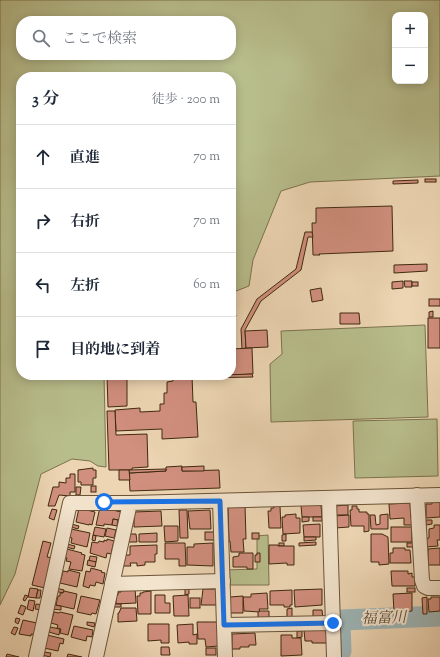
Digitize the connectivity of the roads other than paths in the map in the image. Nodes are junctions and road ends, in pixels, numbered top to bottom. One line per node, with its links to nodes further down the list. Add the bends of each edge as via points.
1 (440, 495): 2 (street)
2 (418, 496): 3 (street); 8 (street, via 422,580 428,588)
3 (329, 498): 4 (street); 9 (street)
4 (220, 501): 5 (street); 6 (street)
5 (130, 502): 7 (street); 11 (street, via 70,502)
6 (223, 581): 7 (street); 10 (street)
7 (112, 584): 12 (street)
8 (440, 588)
9 (333, 623): 10 (street); 14 (street)
10 (224, 625): 13 (street)
11 (36, 657)
12 (96, 657)
13 (225, 657)
14 (334, 657)

